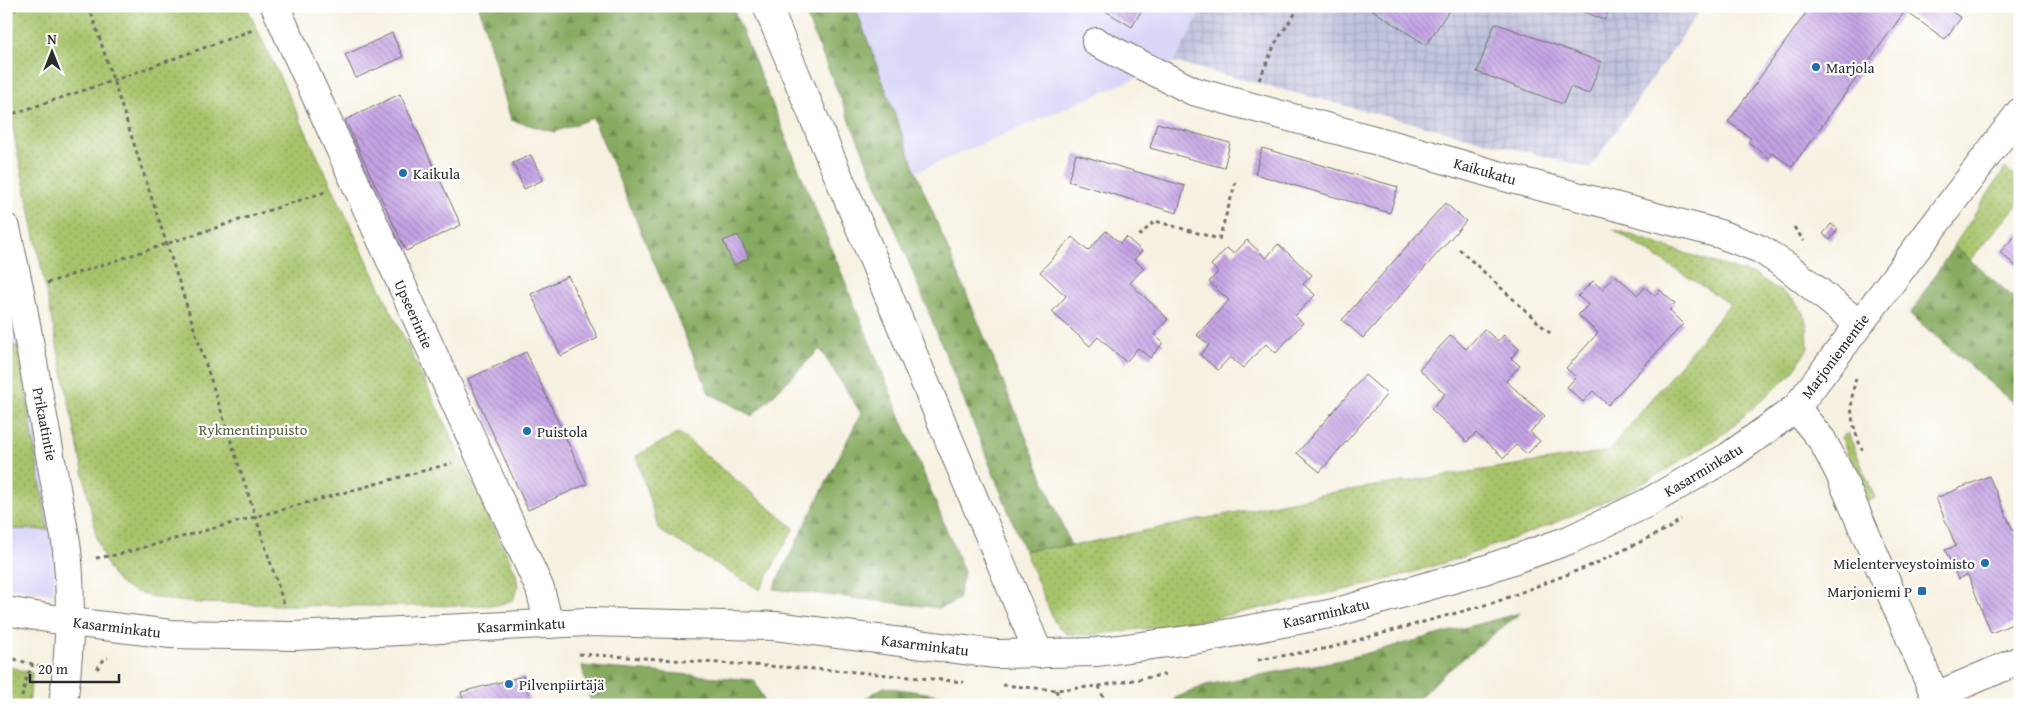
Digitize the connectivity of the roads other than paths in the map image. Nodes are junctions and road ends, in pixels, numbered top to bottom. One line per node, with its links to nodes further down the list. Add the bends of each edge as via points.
1 (766, 6): 11 (street)
2 (278, 13): 10 (street, Upseerintie, via 540,589)
3 (1096, 42): 6 (street, Kaikukatu, via 1193,91 1720,234 1760,249 1788,267)
4 (2020, 112): 6 (street, Marjoniementie)
5 (6, 228): 9 (street, Prikaatintie, via 61,512 68,560)
6 (1859, 324): 7 (street, Marjoniementie)
7 (1796, 408): 11 (street, Kasarminkatu, via 1728,457 1647,503 1569,540 1484,570 1334,613 1205,638 1096,652); 13 (street, Marjoniementie, via 1822,440 1839,472)
8 (6, 612): 9 (street, Kasarminkatu)
9 (71, 622): 10 (street, Kasarminkatu, via 171,634 294,636); 14 (street, Prikaatintie)
10 (549, 624): 11 (street, Kasarminkatu, via 775,626 996,654)
11 (1039, 654)
12 (2020, 660): 13 (street)
13 (1938, 701)
14 (63, 705)

